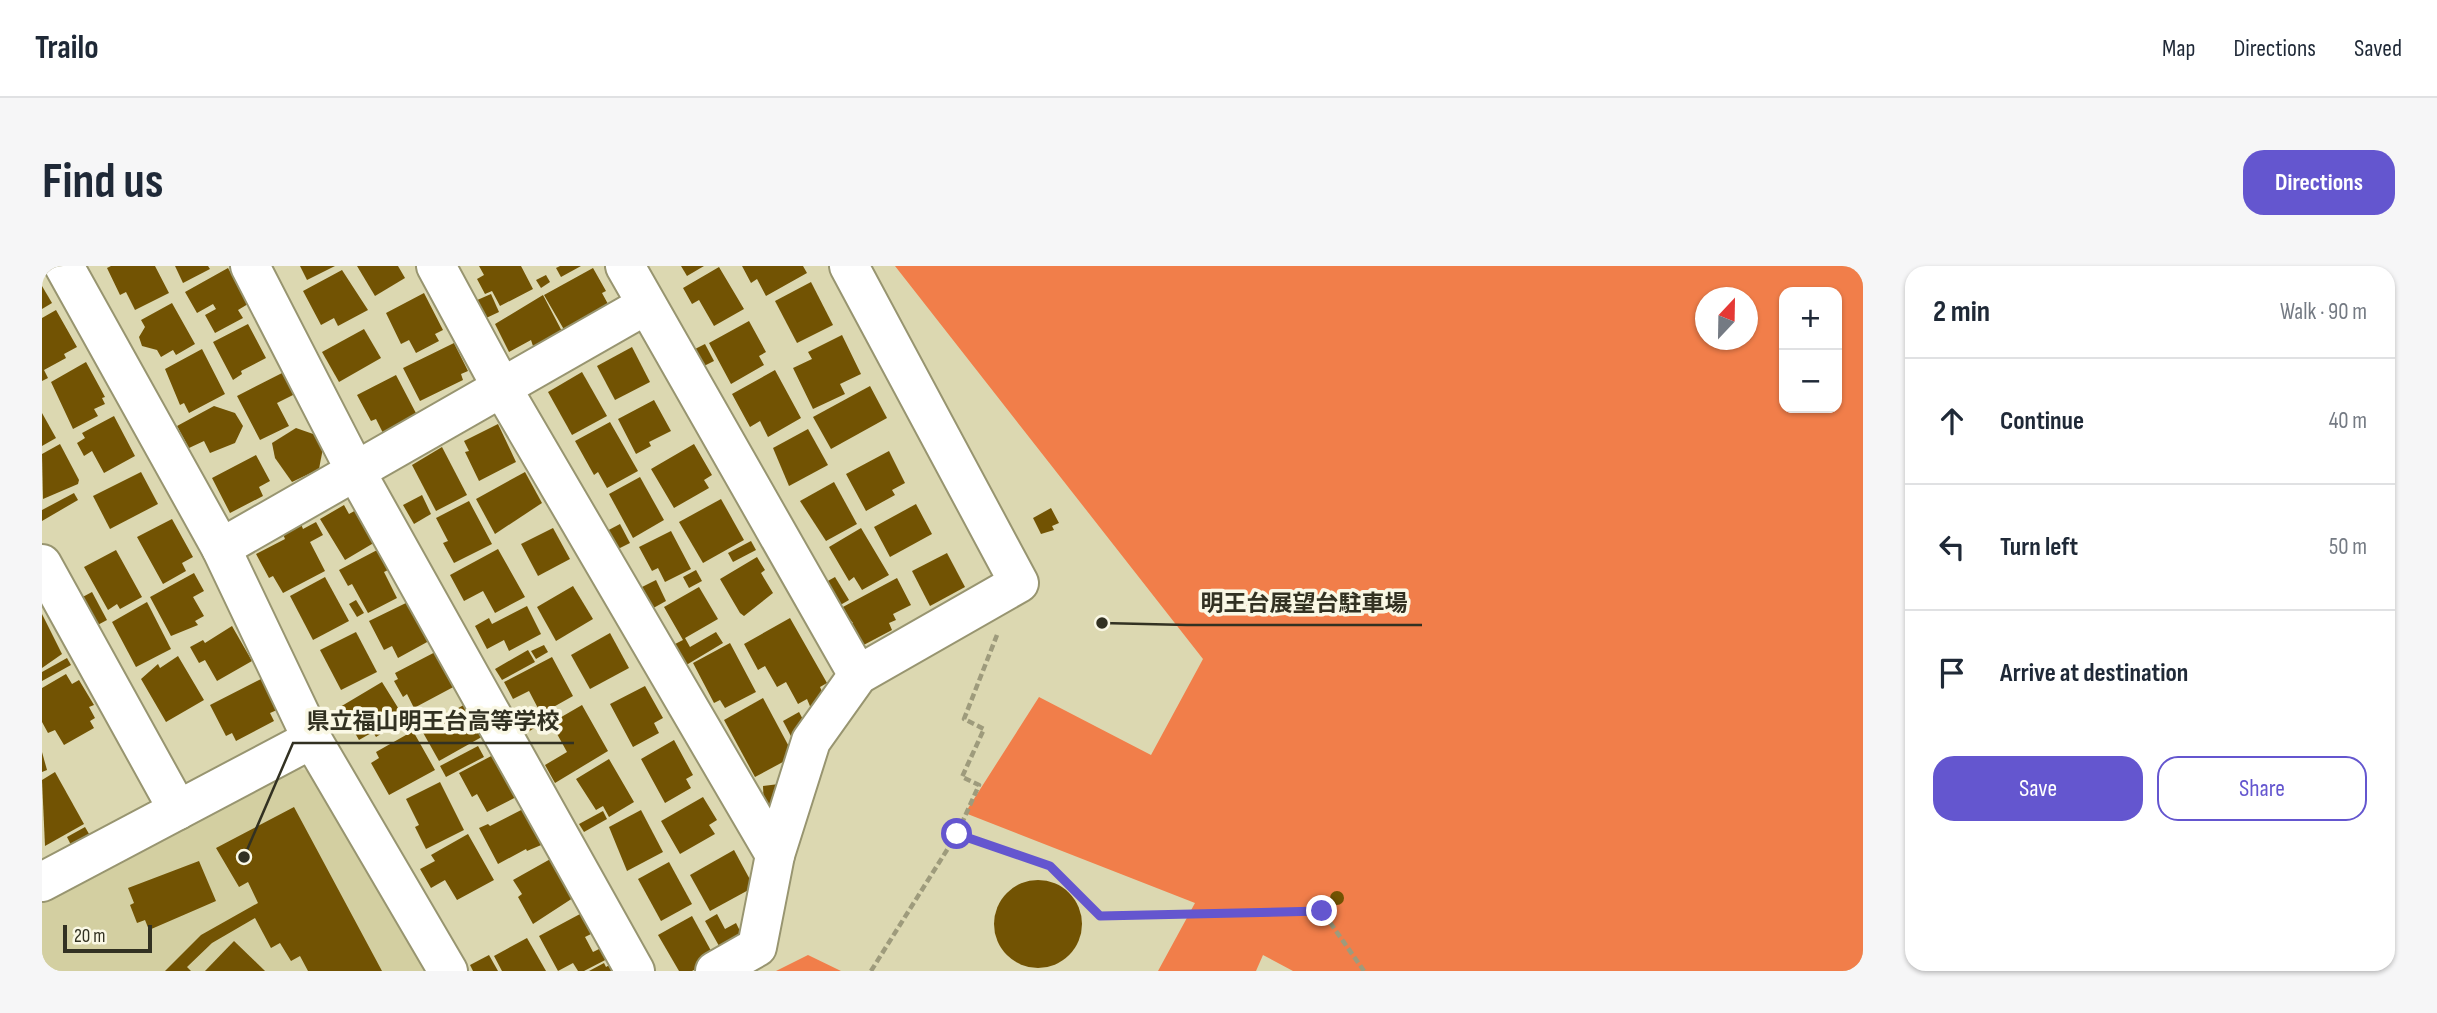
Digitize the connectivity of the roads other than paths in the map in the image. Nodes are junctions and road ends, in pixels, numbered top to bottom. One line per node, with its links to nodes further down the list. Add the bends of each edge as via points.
1 (64, 266): 9 (street)
2 (250, 266): 8 (street)
3 (436, 266): 7 (street)
4 (625, 266): 6 (street)
5 (849, 266): 11 (street, via 1019,583)
6 (646, 305): 7 (street); 11 (street)
7 (502, 388): 8 (street); 14 (street)
8 (356, 472): 9 (street); 17 (street)
9 (220, 548): 12 (street)
10 (42, 564): 13 (street)
11 (858, 675): 14 (street, via 811,741)
12 (312, 739): 13 (street); 16 (street)
13 (178, 810): 15 (street)
14 (775, 855): 18 (street, via 757,947)
15 (42, 882)
16 (448, 971)
17 (635, 971)
18 (715, 971)

